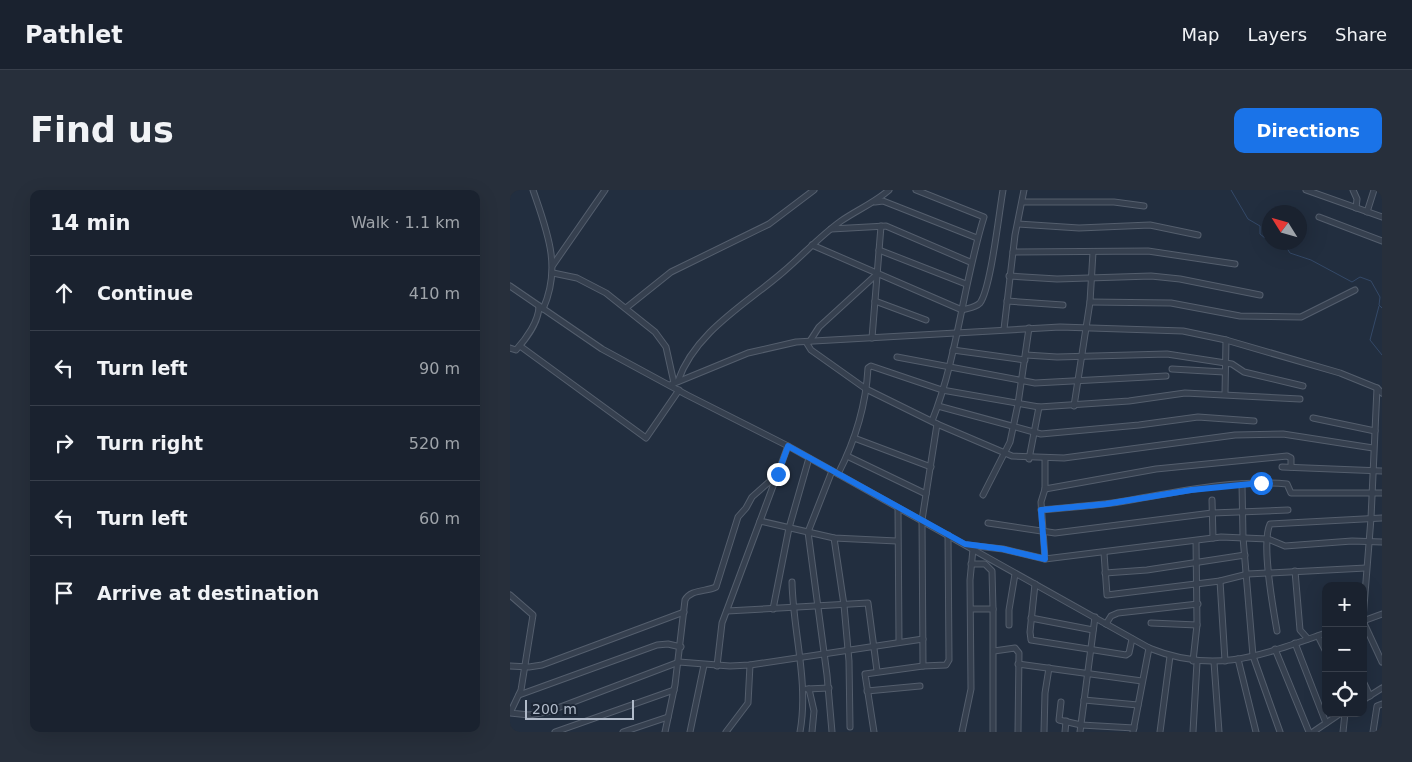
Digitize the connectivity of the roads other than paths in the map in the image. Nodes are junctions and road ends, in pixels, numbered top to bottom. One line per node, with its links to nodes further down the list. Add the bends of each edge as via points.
1 (533, 190): 32 (street)
2 (604, 190): 32 (street)
3 (814, 190): 46 (street, via 769,224 671,272)
4 (889, 190): 13 (street)
5 (916, 190): 12 (street)
6 (933, 190): 12 (street)
7 (1003, 190): 47 (street, via 996,242 981,301 975,307)
8 (1024, 190): 14 (street)
9 (1306, 190): 16 (street)
10 (1353, 190): 16 (street)
11 (1374, 190): 17 (street)
12 (933, 197): 24 (street, via 983,215)
13 (874, 202): 22 (street); 24 (street, via 883,201)
14 (1022, 202): 15 (street, via 1114,202); 20 (street)
15 (1144, 206)
16 (1356, 208): 17 (street)
17 (1367, 212): 18 (street)
18 (1382, 217)
19 (1319, 218): 25 (street)
20 (1018, 224): 23 (street, via 1062,228 1150,225); 28 (street)
21 (881, 226): 22 (street); 27 (street); 30 (street)
22 (830, 229): 26 (street)
23 (1198, 235)
24 (977, 238): 30 (street)
25 (1382, 241)
26 (812, 245): 34 (street); 69 (street, via 708,335)
27 (879, 250): 34 (street); 37 (street)
28 (1013, 252): 29 (street); 35 (street)
29 (1093, 252): 31 (street, via 1148,251); 36 (street)
30 (970, 262): 37 (street)
31 (1235, 264)
32 (553, 265): 33 (street)
33 (553, 273): 45 (street, via 551,290); 46 (street, via 577,278)
34 (877, 274): 41 (street); 47 (street); 55 (street, via 819,327)
35 (1009, 276): 36 (street); 42 (street)
36 (1092, 277): 40 (street, via 1180,279); 43 (street)
37 (966, 284): 47 (street)
38 (510, 286): 45 (street)
39 (1355, 290): 43 (street, via 1301,317 1240,316 1171,303)
40 (1260, 295)
41 (875, 301): 48 (street); 53 (street)
42 (1007, 302): 44 (street); 51 (street)
43 (1090, 302): 50 (street)
44 (1063, 305)
45 (541, 307): 56 (street, via 538,318); 69 (street, via 602,349)
46 (626, 308): 69 (street, via 655,332 666,348)
47 (962, 310): 52 (street)
48 (926, 320)
49 (1029, 328): 50 (street); 51 (street); 61 (street)
50 (1086, 328): 54 (street, via 1183,331); 60 (street)
51 (1004, 329): 52 (street)
52 (957, 333): 53 (street); 58 (street)
53 (872, 338): 55 (street)
54 (1226, 340): 62 (street); 71 (street, via 1340,373)
55 (808, 342): 69 (street, via 748,353); 72 (street, via 812,350)
56 (520, 346): 57 (street, via 516,350); 73 (street, via 646,438)
57 (510, 348)
58 (953, 350): 61 (street); 63 (street)
59 (897, 357): 63 (street)
60 (1082, 357): 61 (street); 62 (street, via 1166,354); 68 (street)
61 (1026, 358): 67 (street)
62 (1224, 363): 65 (street); 70 (street, via 1244,372)
63 (948, 367): 67 (street); 74 (street)
64 (1172, 369): 65 (street)
65 (1224, 372): 75 (street)
66 (1166, 376): 68 (street)
67 (1022, 380): 68 (street, via 1035,383); 78 (street)
68 (1079, 381): 80 (street)
69 (674, 383): 73 (street)
70 (1303, 386)
71 (1377, 388): 76 (street); 86 (street)
72 (866, 389): 74 (street, via 868,368 871,366); 84 (street); 88 (street)
73 (679, 390): 89 (street)
74 (942, 390): 78 (street); 79 (street)
75 (1225, 393): 77 (street); 80 (street, via 1186,392)
76 (1382, 393)
77 (1300, 399)
78 (1018, 404): 81 (street); 85 (street)
79 (938, 406): 84 (street); 85 (street)
80 (1074, 406): 81 (street)
81 (1038, 408): 87 (street)
82 (1313, 418): 86 (street)
83 (1254, 421): 87 (street, via 1198,417)
84 (935, 423): 91 (street); 96 (street)
85 (1013, 427): 87 (street); 91 (street)
86 (1375, 431): 90 (street)
87 (1034, 433): 94 (street)
88 (854, 438): 92 (street); 96 (street)
89 (788, 446): 93 (street); 102 (street)
90 (1373, 448): 95 (street, via 1283,434 1235,435 1100,455); 99 (street)
91 (1004, 453): 94 (street); 108 (street)
92 (847, 456): 101 (street); 106 (street)
93 (809, 458): 101 (street); 120 (street)
94 (1029, 459): 95 (street)
95 (1045, 459): 104 (street)
96 (931, 467): 106 (street)
97 (1282, 467): 98 (street)
98 (1291, 467): 99 (street); 104 (street, via 1291,457 1279,457 1156,469)
99 (1373, 471): 100 (street); 107 (street)
100 (1382, 471)
101 (835, 472): 110 (street); 121 (street)
102 (778, 474): 118 (street); 159 (street, via 752,497 738,517 716,587 687,596)
103 (1242, 484): 107 (street, via 1286,484 1291,493); 111 (street); 113 (street)
104 (1045, 489): 111 (street)
105 (1382, 493): 107 (street)
106 (926, 494): 117 (street)
107 (1372, 494): 115 (street)
108 (983, 495)
109 (1212, 500): 114 (street)
110 (898, 508): 117 (street); 129 (street)
111 (1041, 510): 122 (street)
112 (1288, 510): 113 (street)
113 (1243, 511): 114 (street); 124 (street)
114 (1212, 513): 122 (street); 126 (street)
115 (1371, 518): 116 (street); 127 (street, via 1272,524); 130 (street)
116 (1382, 518)
117 (922, 520): 123 (street); 174 (street)
118 (760, 521): 120 (street); 158 (street)
119 (988, 523): 122 (street)
120 (788, 528): 121 (street); 155 (street)
121 (808, 532): 125 (street); 153 (street)
122 (1043, 532): 136 (street)
123 (948, 535): 132 (street); 201 (street, via 949,660 946,665)
124 (1243, 537): 126 (street); 127 (street); 135 (street)
125 (834, 538): 129 (street); 152 (street)
126 (1213, 538): 128 (street)
127 (1268, 539): 130 (street, via 1285,546); 144 (street)
128 (1196, 540): 134 (street); 137 (street)
129 (897, 541): 176 (street)
130 (1370, 542): 131 (street); 139 (street)
131 (1382, 542)
132 (965, 544): 133 (street); 136 (street)
133 (973, 549): 138 (street); 142 (street)
134 (1104, 553): 136 (street); 141 (street)
135 (1245, 555): 137 (street); 143 (street)
136 (1045, 559)
137 (1198, 562): 141 (street); 148 (street)
138 (971, 564): 156 (street, via 985,564 992,571); 157 (street)
139 (1366, 568): 140 (street); 147 (street)
140 (1295, 571): 144 (street); 173 (street, via 1300,630)
141 (1105, 573): 148 (street, via 1107,595)
142 (1015, 574): 149 (street); 166 (street)
143 (1248, 574): 144 (street); 145 (street); 189 (street)
144 (1269, 575): 170 (street)
145 (1220, 581): 148 (street); 191 (street)
146 (792, 582): 154 (street)
147 (1365, 582)
148 (1197, 583): 151 (street)
149 (1035, 584): 161 (street); 162 (street)
150 (510, 595): 202 (street, via 533,615)
151 (1198, 604): 165 (street, via 1118,613 1111,616); 167 (street)
152 (844, 605): 153 (street); 179 (street, via 870,604); 182 (street)
153 (818, 606): 154 (street); 186 (street)
154 (792, 608): 155 (street); 187 (street)
155 (774, 609): 158 (street)
156 (993, 609): 157 (street); 185 (street)
157 (971, 610): 240 (street, via 971,689)
158 (727, 611): 200 (street, via 722,623)
159 (684, 612): 180 (street); 202 (street, via 542,665)
160 (1382, 614): 163 (street)
161 (1095, 617): 165 (street); 169 (street)
162 (1031, 618): 169 (street); 184 (street, via 1032,640)
163 (1367, 619)
164 (1151, 623): 167 (street)
165 (1106, 624): 175 (street)
166 (1009, 625)
167 (1197, 625): 193 (street)
168 (1366, 627): 195 (street)
169 (1093, 630): 184 (street)
170 (1276, 631)
171 (1322, 634): 172 (street)
172 (1318, 636): 173 (street); 178 (street)
173 (1308, 638): 177 (street)
174 (923, 639): 176 (street); 201 (street)
175 (1132, 639): 181 (street); 184 (street, via 1128,655)
176 (899, 642): 179 (street)
177 (1295, 643): 183 (street); 225 (street)
178 (1322, 644)
179 (876, 646): 182 (street); 204 (street)
180 (681, 647): 192 (street); 214 (street, via 657,645)
181 (1149, 648): 188 (street); 206 (street)
182 (848, 649): 186 (street); 227 (street)
183 (1275, 649): 189 (street); 230 (street)
184 (1091, 650): 205 (street)
185 (994, 651): 196 (street, via 1015,648 1019,654); 241 (street)
186 (824, 652): 187 (street); 208 (street)
187 (799, 656): 198 (street); 210 (street)
188 (1170, 656): 193 (street); 246 (street)
189 (1253, 656): 190 (street); 250 (street)
190 (1238, 659): 191 (street); 249 (street)
191 (1225, 661): 194 (street)
192 (679, 662): 197 (street); 211 (street); 214 (street, via 535,714 510,713)
193 (1195, 662): 194 (street); 247 (street)
194 (1214, 662): 248 (street)
195 (1382, 662)
196 (1018, 664): 203 (street); 242 (street)
197 (704, 665): 200 (street); 234 (street)
198 (750, 665): 200 (street); 228 (street, via 748,703)
199 (510, 666): 202 (street)
200 (717, 666)
201 (923, 666): 204 (street)
202 (524, 667): 214 (street)
203 (1049, 668): 205 (street); 243 (street)
204 (877, 671): 213 (street, via 864,674)
205 (1088, 674): 206 (street); 217 (street)
206 (1142, 681): 219 (street)
207 (920, 686): 213 (street)
208 (829, 688): 210 (street); 238 (street)
209 (1382, 688): 215 (street)
210 (807, 689): 236 (street); 237 (street, via 814,711)
211 (674, 690): 221 (street); 231 (street)
212 (1367, 690): 215 (street)
213 (867, 691): 239 (street)
214 (519, 695)
215 (1370, 696): 216 (street)
216 (1367, 698)
217 (1084, 700): 219 (street); 226 (street)
218 (1062, 702): 224 (street, via 1059,720)
219 (1138, 704): 229 (street)
220 (1382, 704): 252 (street, via 1377,706)
221 (668, 717): 232 (street); 233 (street)
222 (1336, 717): 225 (street)
223 (1343, 717): 251 (street)
224 (1066, 722): 226 (street); 244 (street)
225 (1326, 723): 230 (street)
226 (1081, 725): 229 (street); 245 (street)
227 (850, 727)
228 (728, 730): 235 (street)
229 (1134, 730)
230 (1314, 731)
231 (555, 732)
232 (623, 732)
233 (665, 732)
234 (690, 732)
235 (734, 732)
236 (800, 732)
237 (812, 732)
238 (832, 732)
239 (874, 732)
240 (962, 732)
241 (993, 732)
242 (1018, 732)
243 (1044, 732)
244 (1065, 732)
245 (1080, 732)
246 (1160, 732)
247 (1193, 732)
248 (1219, 732)
249 (1256, 732)
250 (1280, 732)
251 (1343, 732)
252 (1373, 732)

